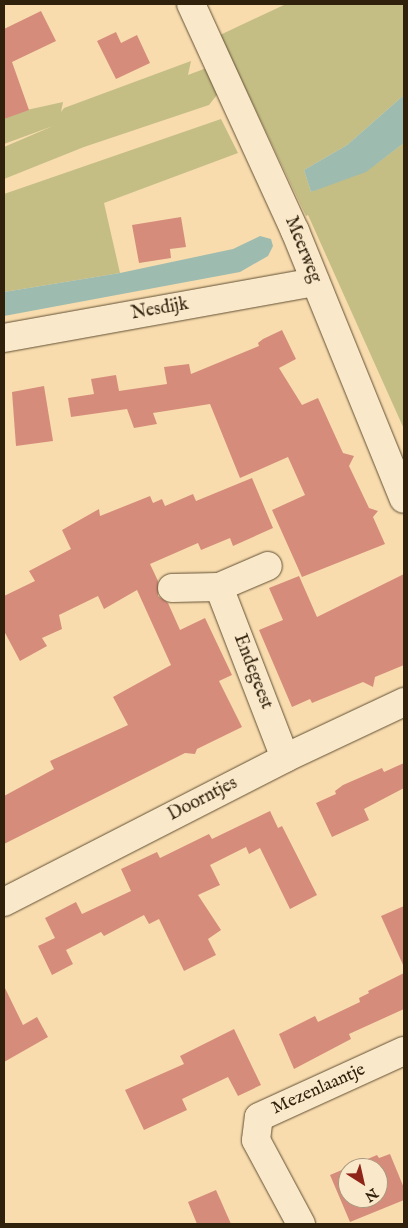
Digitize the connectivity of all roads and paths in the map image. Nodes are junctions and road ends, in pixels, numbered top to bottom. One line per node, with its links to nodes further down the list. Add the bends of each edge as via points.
1 (191, 4): 2 (street, Meerweg, via 238,102)
2 (315, 282): 3 (street, Nesdijk); 4 (street, Meerweg)
3 (4, 338)
4 (404, 499)
5 (268, 566): 6 (street)
6 (219, 587): 7 (street); 9 (street, Endegeest)
7 (172, 588)
8 (404, 702): 9 (street, Doorntjes)
9 (285, 758): 10 (street, Doorntjes)
10 (4, 902)
11 (404, 1051): 12 (street, Mezenlaantje, via 259,1117 256,1140)
12 (301, 1224)

